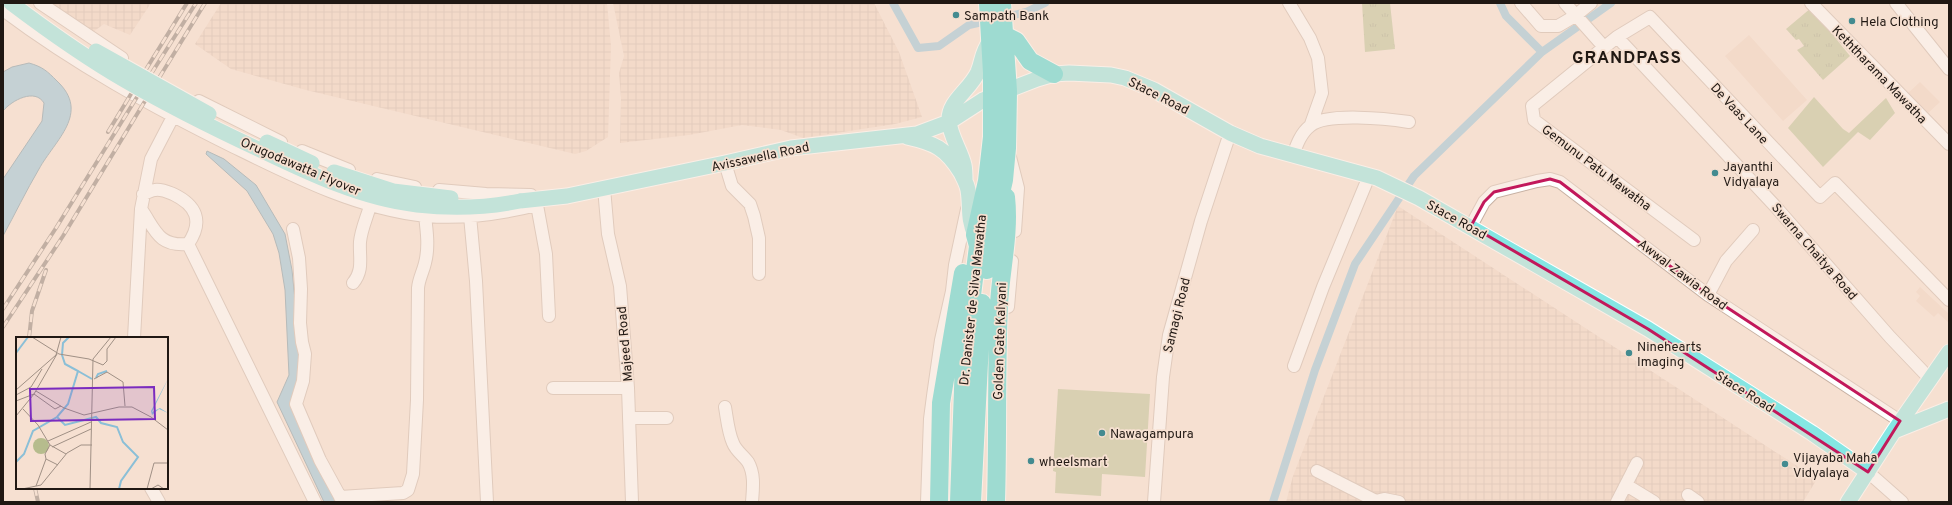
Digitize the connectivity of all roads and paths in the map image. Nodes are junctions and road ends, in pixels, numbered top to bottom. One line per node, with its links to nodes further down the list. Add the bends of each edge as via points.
1 (10, 3): 41 (main road, Orugodawatta Flyover, bridge, via 125,81 196,120 290,165 363,193 416,205 452,208 494,206)
2 (28, 3): 41 (main road, Orugodawatta Flyover, bridge, via 81,42 200,110 334,172 393,192 456,199)
3 (40, 3): 18 (street)
4 (988, 3): 15 (highway, Dr. Danister de Silva Mawatha)
5 (1002, 3): 15 (highway, Dr. Danister de Silva Mawatha)
6 (1289, 3): 27 (street, via 1310,38 1318,58 1322,94)
7 (1521, 3): 13 (street, via 1541,26 1558,26)
8 (1565, 3): 13 (street)
9 (1591, 3): 13 (street)
10 (1811, 3): 30 (street, Keththarama Mawatha)
11 (1896, 3): 19 (street)
12 (3, 10): 21 (street)
13 (1575, 16): 17 (street)
14 (1650, 17): 16 (street, Gemunu Patu Mawatha); 56 (street, De Vaas Lane, via 1820,197 1835,183)
15 (997, 35): 20 (highway, via 1016,41 1030,60); 23 (highway, Dr. Danister de Silva Mawatha); 25 (main road, via 982,55 974,81 952,107)
16 (1617, 37): 17 (street, Gemunu Patu Mawatha); 61 (street, Swarna Chaitya Road, via 1775,206)
17 (1604, 47): 51 (street, Gemunu Patu Mawatha, via 1532,106 1534,120)
18 (114, 53): 21 (street); 22 (street)
19 (1949, 69)
20 (1054, 74): 23 (main road, Stace Road); 28 (main road, Stace Road, via 1094,74 1125,78 1154,90)
21 (99, 76): 24 (street)
22 (186, 93): 24 (street); 39 (street, via 234,119 322,160 391,183 455,192)
23 (1000, 94): 25 (main road, Avissawella Road); 31 (highway, Dr. Danister de Silva Mawatha); 50 (highway, Dr. Danister de Silva Mawatha, via 990,165)
24 (173, 116): 38 (street, via 151,159); 43 (street, via 293,175)
25 (949, 122): 29 (main road, Avissawella Road, via 928,131); 35 (main road, via 964,166)
26 (1409, 122): 27 (street, via 1362,117)
27 (1311, 124): 32 (street, via 1303,133)
28 (1230, 133): 32 (main road, Stace Road, via 1260,146); 86 (street, Samagi Road, via 1201,221 1169,335 1163,377)
29 (903, 136): 33 (main road, Avissawella Road, via 791,148); 35 (main road, via 944,151)
30 (1949, 144)
31 (1007, 148): 36 (highway, Dr. Danister de Silva Mawatha); 85 (street, via 1018,188 1006,340)
32 (1293, 155): 34 (main road, Stace Road)
33 (725, 163): 37 (main road, Avissawella Road); 53 (street, via 732,186 750,204 754,216 759,238)
34 (1375, 178): 47 (main road, Stace Road); 60 (street, via 1323,287)
35 (965, 180): 40 (main road)
36 (1004, 180): 83 (highway, Dr. Danister de Silva Mawatha, via 992,235 981,318); 84 (highway, Golden Gate Kalyani, via 1008,216 999,302)
37 (604, 188): 39 (main road, Avissawella Road); 63 (street, Majeed Road, via 608,234 620,286)
38 (143, 194): 44 (street); 52 (street, via 155,190 166,191 191,206 196,218 196,231)
39 (567, 196): 41 (main road, Avissawella Road); 42 (street)
40 (968, 199): 50 (main road, via 970,223); 80 (street, via 954,265 952,291 940,340 930,419)
41 (520, 201)
42 (537, 205): 46 (street); 57 (street, via 546,254)
43 (370, 206): 45 (street); 54 (street, via 361,236 359,277)
44 (140, 209): 52 (street, via 158,236 178,245); 58 (street)
45 (426, 216): 46 (street); 74 (street, via 428,242 418,288 417,400 413,474 408,490 403,493)
46 (470, 216): 77 (street, via 476,281)
47 (1471, 226): 55 (street, Awwal Zawia Road, via 1484,202 1494,192 1550,179 1560,182); 71 (main road, Stace Road, via 1648,329 1812,433)
48 (293, 229): 74 (street, via 299,258 300,323 305,361 303,381 296,404 320,460)
49 (1753, 230): 55 (street, via 1726,261)
50 (975, 235): 81 (highway, via 969,245 946,370 940,424); 82 (highway, Dr. Danister de Silva Mawatha, via 978,246 964,361)
51 (1694, 240)
52 (188, 244): 76 (street)
53 (759, 274)
54 (353, 283)
55 (1708, 295): 68 (street, Awwal Zawia Road)
56 (1949, 300)
57 (549, 316)
58 (134, 337)
59 (1949, 352): 61 (main road)
60 (1294, 366)
61 (1930, 379): 68 (main road)
62 (554, 388): 63 (street)
63 (628, 388): 66 (street, Majeed Road)
64 (725, 407): 79 (street, via 733,443 748,462 753,480)
65 (1949, 409): 68 (main road)
66 (629, 418): 67 (street); 78 (street, Majeed Road)
67 (667, 418)
68 (1897, 426): 71 (main road)
69 (1636, 463): 72 (street)
70 (1317, 471): 87 (street)
71 (1868, 472): 91 (main road); 92 (street)
72 (1626, 485): 89 (street); 90 (street)
73 (152, 489): 75 (street)
74 (341, 500)
75 (159, 502)
76 (315, 502)
77 (487, 502)
78 (632, 502)
79 (752, 502)
80 (927, 502)
81 (939, 502)
82 (959, 502)
83 (972, 502)
84 (996, 502)
85 (1002, 502)
86 (1154, 502)
87 (1376, 502): 88 (street)
88 (1399, 502)
89 (1617, 502)
90 (1654, 502)
91 (1848, 502)
92 (1902, 502)

